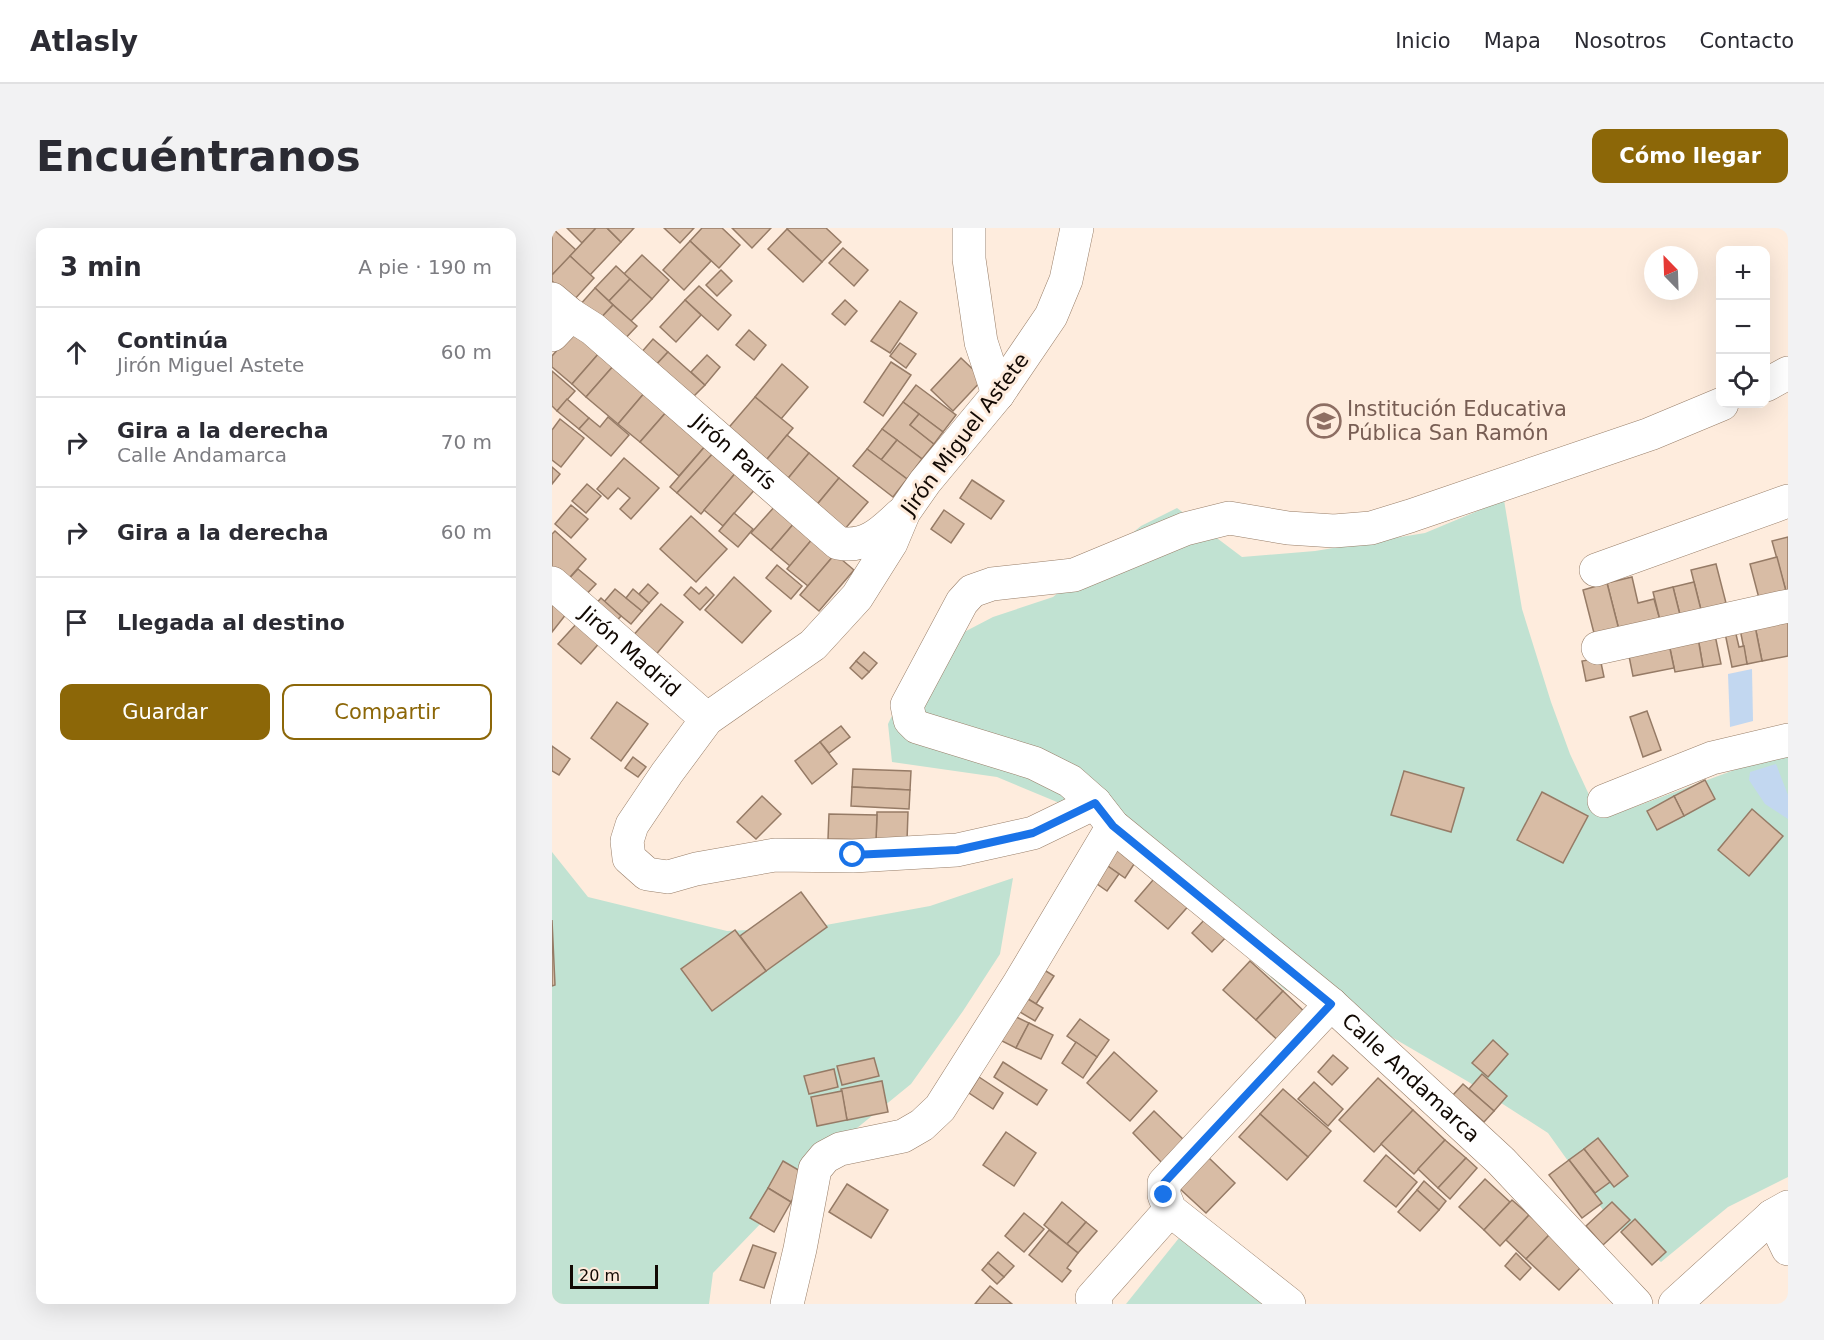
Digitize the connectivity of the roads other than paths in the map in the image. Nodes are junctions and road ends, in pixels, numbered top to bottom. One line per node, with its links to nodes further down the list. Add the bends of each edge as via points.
1 (969, 228): 6 (street, via 969,259 981,342)
2 (1077, 228): 6 (street, Jirón Miguel Astete, via 1066,280 1051,316)
3 (558, 316): 9 (street, Jirón París, via 593,328 838,543 864,543)
4 (1788, 373): 5 (street)
5 (1770, 383)
6 (998, 394): 9 (street, Jirón Miguel Astete)
7 (1716, 406): 17 (street, Calle Andamarca, via 1650,434 1371,528 1288,528 1229,518 1185,529 1074,575 992,584 972,591 962,602 908,705 910,720 917,727 1034,763 1070,781)
8 (1788, 501): 10 (street)
9 (904, 512): 14 (street, Jirón Miguel Astete, via 891,543 857,597 813,645)
10 (1596, 570)
11 (552, 583): 14 (street, Jirón Madrid)
12 (1788, 606): 13 (street)
13 (1598, 648)
14 (707, 719): 17 (street, Jirón Miguel Astete, via 632,825 627,841 629,858 647,874 668,877 775,855 957,850)
15 (1788, 740): 16 (street, via 1712,758)
16 (1604, 801)
17 (1104, 814): 18 (street, Calle Andamarca); 23 (street, via 1020,982 940,1108 903,1136 840,1149 825,1157 815,1169)
18 (1331, 1004): 19 (street, via 1164,1183); 25 (street, Calle Andamarca, via 1501,1161)
19 (1170, 1210): 22 (street); 24 (street)
20 (1780, 1211): 21 (street); 26 (street)
21 (1788, 1250)
22 (1091, 1302)
23 (787, 1304)
24 (1289, 1304)
25 (1636, 1304)
26 (1676, 1304)

